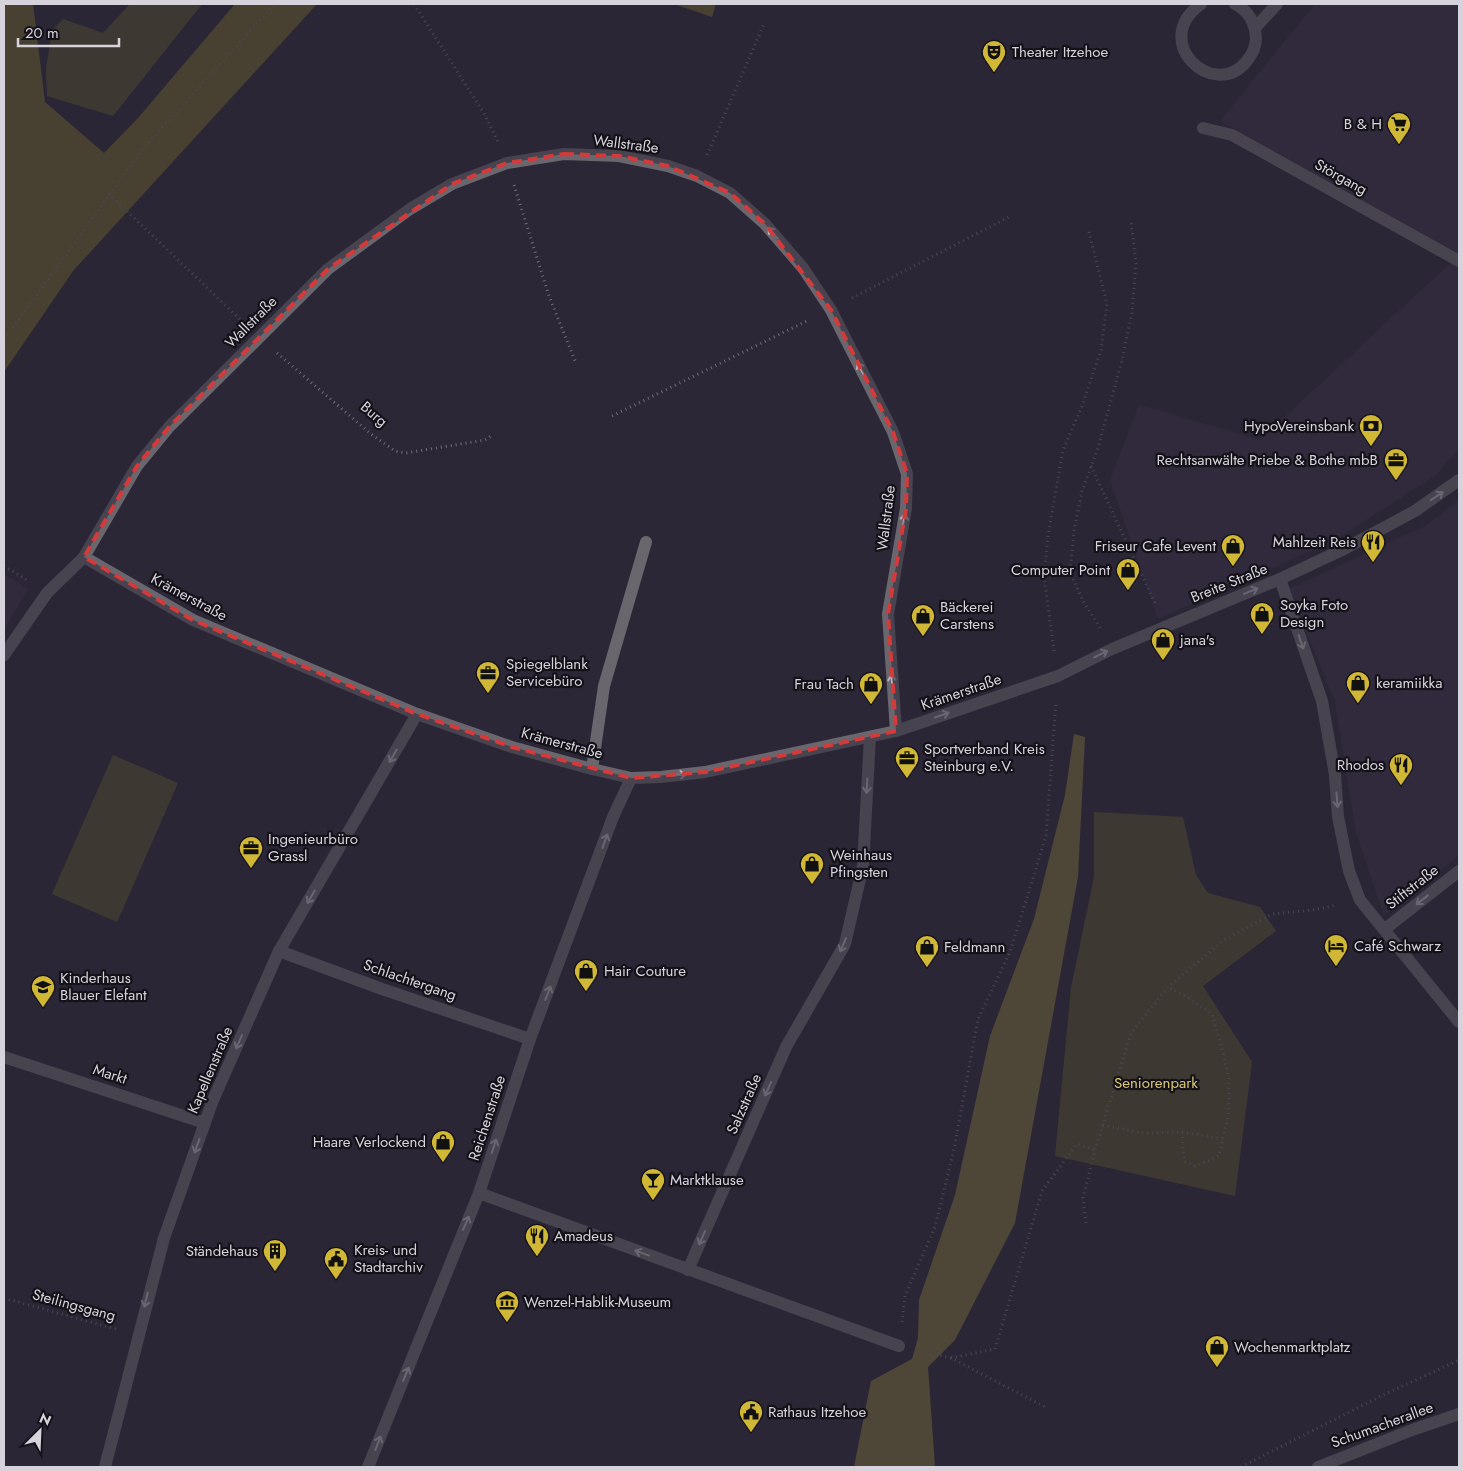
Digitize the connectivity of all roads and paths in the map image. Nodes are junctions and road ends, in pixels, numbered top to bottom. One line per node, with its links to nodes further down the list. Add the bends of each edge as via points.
1 (275, 4): 11 (path, via 142,150)
2 (414, 4): 9 (path, via 485,115)
3 (1201, 4): 7 (street, via 1184,22 1181,41 1188,59 1206,72 1233,72 1244,64 1252,55 1256,42)
4 (1235, 4): 7 (street, via 1248,13)
5 (1277, 4): 7 (street)
6 (764, 24): 10 (path)
7 (1255, 28)
8 (1203, 128): 15 (street, Störgang, via 1232,136)
9 (507, 163): 10 (street, Wallstraße, via 564,154 619,156); 17 (street, Wallstraße, via 452,184 410,210 328,269); 19 (path, via 549,296)
10 (697, 176): 16 (street, Wallstraße, one-way to 10, via 803,268 765,224 730,193)
11 (109, 194): 17 (path, Burg); 18 (path)
12 (1009, 216): 16 (path)
13 (1130, 222): 22 (path, via 1136,263 1132,312 1122,360)
14 (1088, 228): 28 (path, via 1106,304 1101,350 1063,450 1048,535 1044,576)
15 (1459, 261)
16 (831, 310): 20 (path); 33 (street, Wallstraße, one-way to 16, via 888,614 906,508 907,474 893,432)
17 (259, 337): 21 (path, Burg, via 395,451 406,453 485,440); 25 (street, Wallstraße, via 169,427 137,466)
18 (4, 340)
19 (576, 363)
20 (612, 416)
21 (491, 436)
22 (1091, 466): 27 (path); 29 (path, via 1074,531 1070,572)
23 (1459, 480): 26 (street, Breite Straße, one-way to 23, via 1415,511)
24 (646, 542): 35 (street, via 604,686)
25 (84, 557): 30 (street, Wallstraße, via 47,593); 32 (street, Krämerstraße, via 193,620)
26 (1280, 579): 27 (street, Breite Straße, one-way to 26); 38 (street, one-way to 38, via 1322,701 1335,775 1338,817 1349,871)
27 (1166, 626): 29 (street, Breite Straße)
28 (1052, 637)
29 (1112, 649): 31 (street, Breite Straße, one-way to 29)
30 (4, 655)
31 (1058, 676): 33 (street, Krämerstraße, one-way to 31); 55 (path, via 1046,836 1010,952 978,1019 954,1149 935,1227 905,1296)
32 (417, 714): 35 (street, Krämerstraße); 40 (street, Kapellenstraße, one-way to 40)
33 (896, 731): 34 (street, Krämerstraße)
34 (870, 737): 36 (street, Krämerstraße, one-way to 34, via 705,772); 52 (street, Salzstraße, one-way to 52, via 863,866 844,944 786,1047)
35 (592, 769): 36 (street, Krämerstraße)
36 (631, 778): 43 (street, Reichenstraße, one-way to 36, via 613,817)
37 (1459, 871): 39 (street, Stiftstraße, one-way to 39)
38 (1360, 900): 39 (street); 41 (path, via 1272,914 1224,940)
39 (1385, 929): 42 (street)
40 (279, 951): 43 (street, Schlachtergang); 45 (street, Kapellenstraße, one-way to 45)
41 (1168, 987): 46 (path, via 1131,1033); 48 (path, via 1212,1014 1229,1079 1229,1111)
42 (1459, 1022)
43 (530, 1039): 50 (street, Reichenstraße, one-way to 43)
44 (4, 1057): 45 (street, Markt)
45 (205, 1123): 54 (street, Kapellenstraße, one-way to 54, via 164,1238)
46 (1103, 1125): 47 (path, via 1144,1133); 49 (path)
47 (1182, 1132): 48 (path); 48 (path, via 1184,1161 1195,1166 1219,1156)
48 (1222, 1139)
49 (1095, 1150): 51 (path, via 1083,1198); 56 (path, via 1077,1144 1042,1191 995,1349)
50 (479, 1193): 52 (street, one-way to 50); 61 (street, Reichenstraße, one-way to 50)
51 (1086, 1223)
52 (688, 1270): 55 (street)
53 (4, 1298): 54 (path, Steilingsgang)
54 (138, 1335): 60 (street, Kapellenstraße)
55 (899, 1346): 56 (path)
56 (951, 1358): 58 (path)
57 (1459, 1360): 62 (path)
58 (1047, 1408)
59 (1459, 1414): 63 (street, Schumacherallee)
60 (105, 1467)
61 (368, 1467)
62 (1241, 1467)
63 (1318, 1467)

